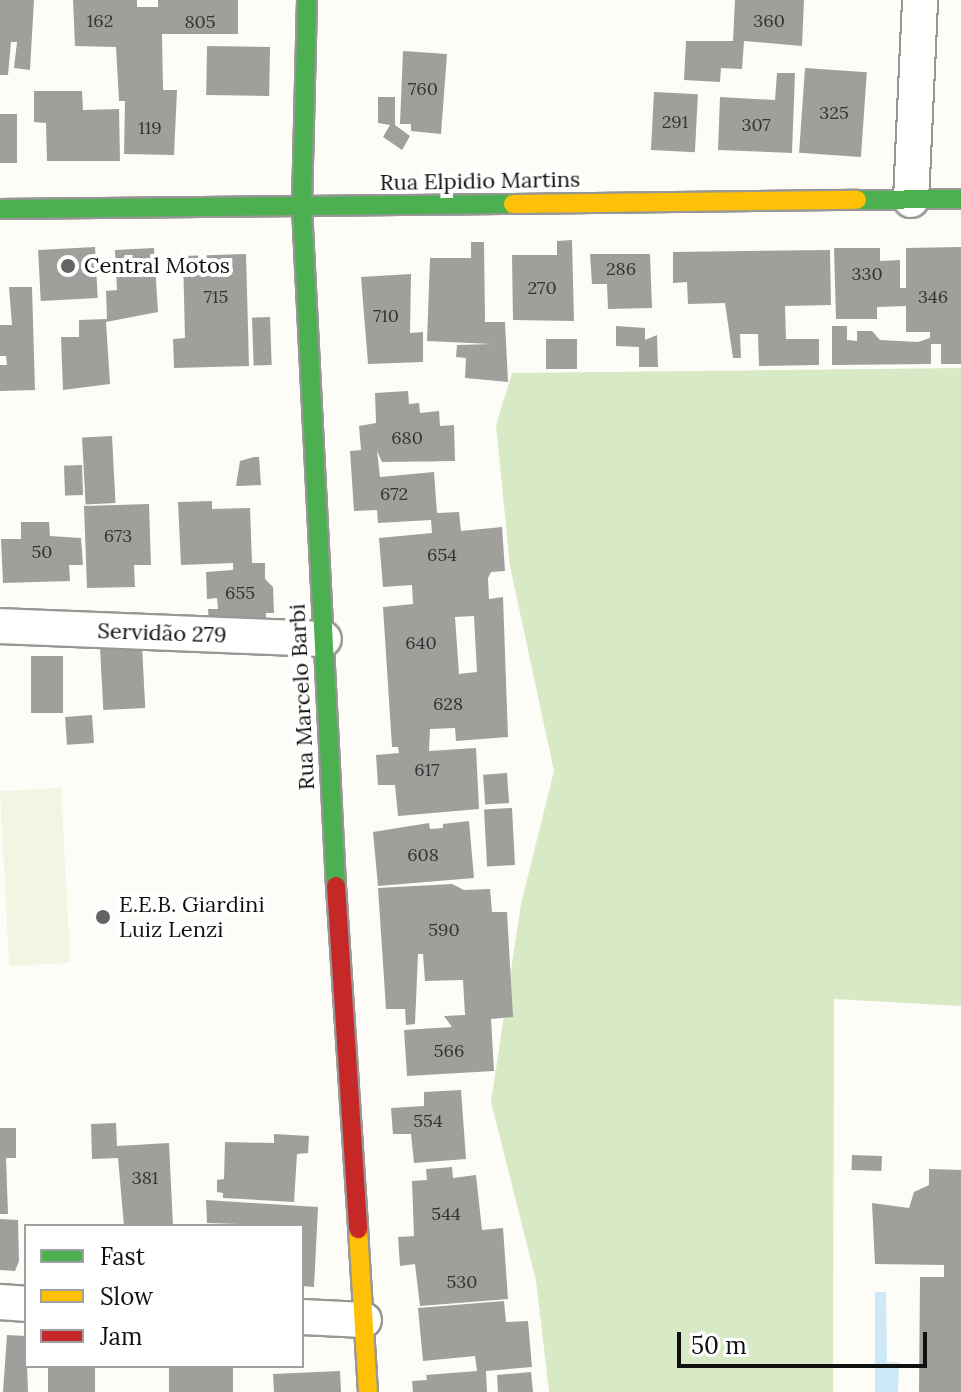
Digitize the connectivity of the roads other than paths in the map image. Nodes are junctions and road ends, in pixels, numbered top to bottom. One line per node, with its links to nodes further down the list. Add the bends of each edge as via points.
1 (307, 0): 5 (street, Rua Marcelo Barbi)
2 (920, 0): 4 (street)
3 (961, 199): 4 (street, Rua Elpidio Martins)
4 (911, 200): 5 (street, Rua Elpidio Martins)
5 (302, 208): 6 (street, Rua Elpidio Martins); 8 (street, Rua Marcelo Barbi)
6 (0, 209)
7 (0, 626): 8 (street, Servidão 279)
8 (324, 639): 12 (street, Rua Marcelo Barbi)
9 (0, 1302): 10 (street)
10 (24, 1304)
11 (304, 1317): 12 (street)
12 (364, 1320): 13 (street, Rua Marcelo Barbi)
13 (368, 1392)

